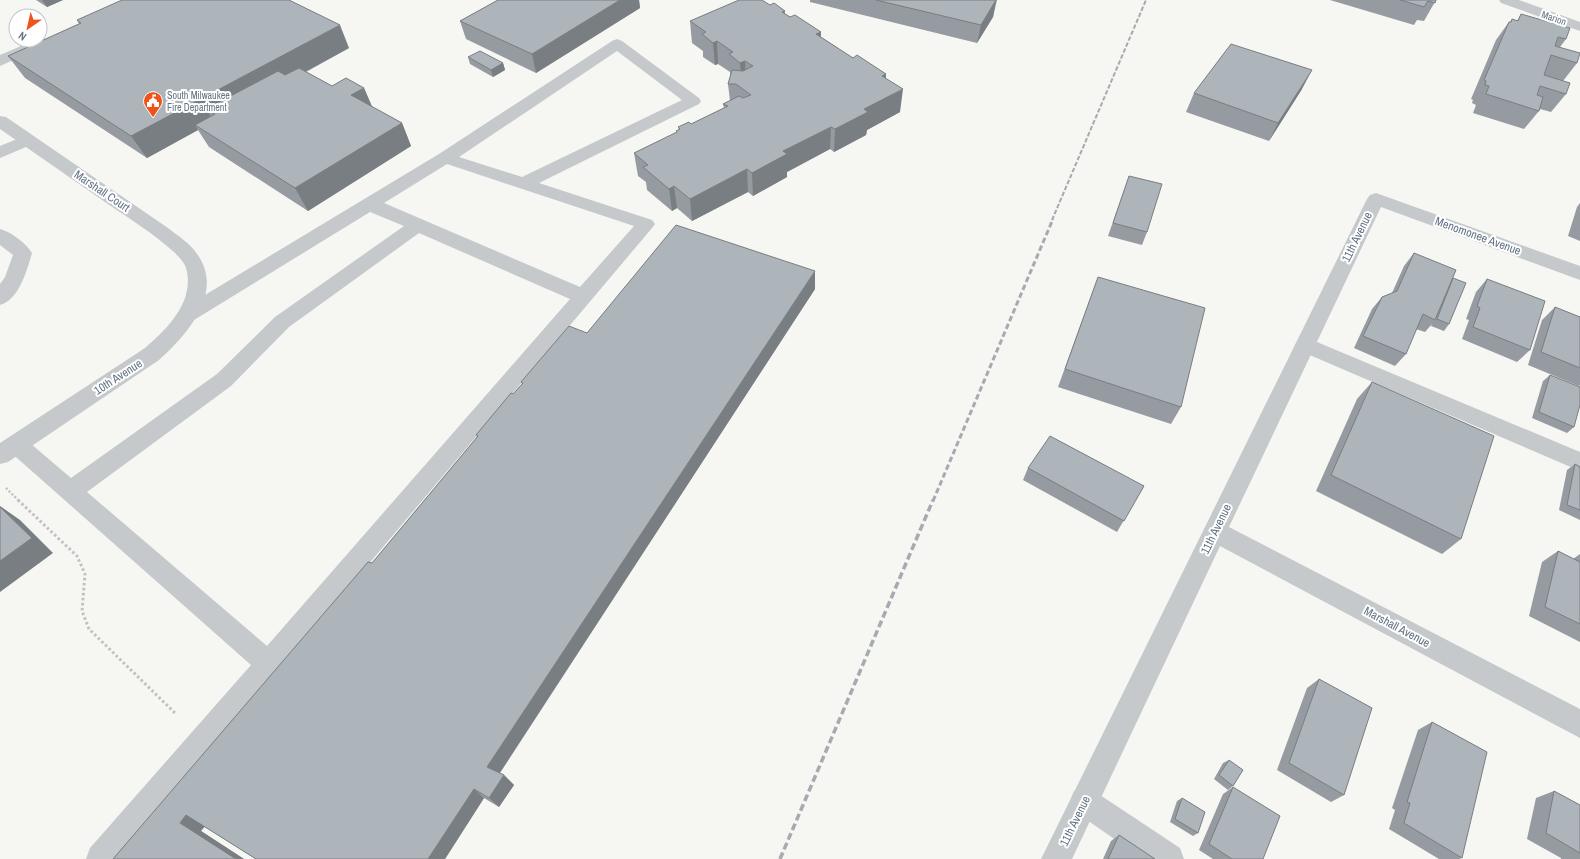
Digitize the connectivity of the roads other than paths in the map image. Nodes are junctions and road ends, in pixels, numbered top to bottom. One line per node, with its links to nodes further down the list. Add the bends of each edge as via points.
1 (1506, 0): 2 (street, Marion)
2 (1580, 27)
3 (50, 38): 4 (street)
4 (0, 61)
5 (0, 121): 6 (street, Marshall Court)
6 (27, 140): 7 (street); 14 (street, Marshall Court, via 161,232 185,252)
7 (0, 153)
8 (445, 158): 9 (street); 9 (street, via 617,44 692,101); 11 (street)
9 (522, 184): 16 (street, via 646,224)
10 (1376, 199): 15 (street, Menomonee Avenue); 19 (street, 11th Avenue)
11 (369, 204): 12 (street); 18 (street)
12 (418, 225): 16 (street); 22 (street, via 282,322 224,380)
13 (0, 235): 17 (street, via 23,253 14,279)
14 (197, 270): 18 (street, 10th Avenue, via 197,295)
15 (1580, 273)
16 (584, 297): 24 (street)
17 (0, 298)
18 (187, 315): 20 (street, 10th Avenue, via 174,335 152,354)
19 (1305, 345): 21 (street); 23 (street, 11th Avenue)
20 (8, 449): 22 (street)
21 (1580, 462)
22 (70, 491): 24 (street)
23 (1215, 531): 25 (street, Marshall Avenue); 26 (street, 11th Avenue)
24 (269, 664): 27 (street)
25 (1580, 724)
26 (1084, 801): 28 (street, 11th Avenue); 29 (street)
27 (101, 859)
28 (1056, 859)
29 (1169, 859)

